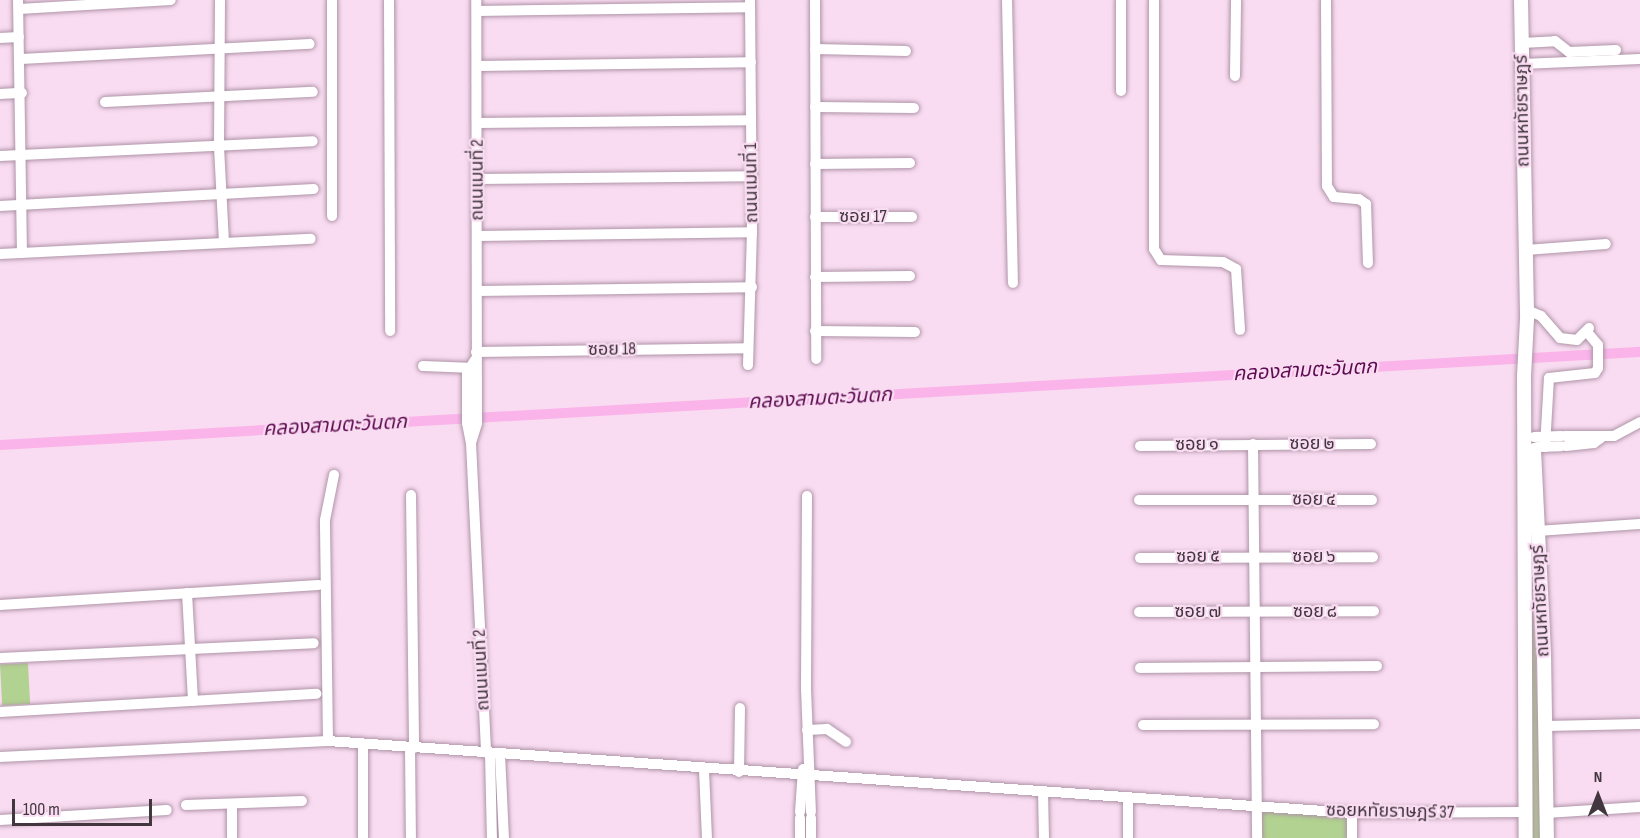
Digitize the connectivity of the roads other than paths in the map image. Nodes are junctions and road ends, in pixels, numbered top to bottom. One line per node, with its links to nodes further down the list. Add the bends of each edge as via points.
1 (171, 0): 13 (street)
2 (220, 0): 19 (street)
3 (332, 0): 51 (street)
4 (389, 0): 70 (street)
5 (814, 0): 20 (street)
6 (1007, 0): 65 (street)
7 (1121, 0): 29 (street)
8 (1154, 0): 69 (street, via 1154,249 1161,260 1224,262 1236,269)
9 (1236, 0): 28 (street)
10 (1326, 0): 62 (street, via 1328,186 1334,196 1359,199 1366,204)
11 (1521, 0): 17 (main road, ถนนหทัยราษฎร์)
12 (750, 3): 14 (street); 25 (street, ถนนเมนที่ 1)
13 (19, 4): 15 (street)
14 (476, 6): 27 (street, ถนนเมนที่ 2)
15 (19, 37): 16 (street); 24 (street)
16 (0, 38)
17 (1522, 43): 21 (street, via 1555,41 1569,52); 26 (main road, ถนนหทัยราษฎร์)
18 (310, 44): 19 (street)
19 (221, 47): 24 (street); 33 (street)
20 (815, 49): 22 (street); 35 (street)
21 (1616, 50)
22 (906, 51)
23 (1640, 58): 26 (street)
24 (21, 59): 31 (street)
25 (751, 63): 27 (street); 37 (street, ถนนเมนที่ 1)
26 (1522, 64): 59 (main road, ถนนหทัยราษฎร์)
27 (478, 66): 38 (street, ถนนเมนที่ 2)
28 (1234, 76)
29 (1122, 91)
30 (313, 92): 33 (street)
31 (22, 93): 32 (street); 41 (street)
32 (0, 94)
33 (220, 96): 34 (street); 40 (street)
34 (105, 102)
35 (815, 107): 36 (street); 44 (street)
36 (914, 108)
37 (751, 120): 38 (street); 45 (street, ถนนเมนที่ 1)
38 (477, 123): 46 (street, ถนนเมนที่ 2)
39 (313, 141): 40 (street)
40 (219, 147): 41 (street); 48 (street)
41 (19, 155): 42 (street); 49 (street)
42 (0, 156)
43 (910, 163): 44 (street)
44 (815, 164): 52 (street)
45 (752, 176): 46 (street); 54 (street, ถนนเมนที่ 1)
46 (478, 179): 55 (street, ถนนเมนที่ 2)
47 (314, 189): 48 (street)
48 (222, 195): 49 (street); 57 (street)
49 (21, 205): 50 (street); 60 (street)
50 (0, 206)
51 (332, 216)
52 (815, 217): 53 (street, ซอย 17); 64 (street)
53 (912, 217)
54 (752, 232): 55 (street); 66 (street, ถนนเมนที่ 1)
55 (478, 236): 67 (street, ถนนเมนที่ 2)
56 (311, 238): 57 (street)
57 (224, 243): 60 (street)
58 (1606, 244): 59 (street)
59 (1526, 250): 68 (main road, ถนนหทัยราษฎร์)
60 (22, 253): 61 (street)
61 (0, 254)
62 (1368, 263)
63 (910, 276): 64 (street)
64 (815, 277): 71 (street)
65 (1013, 283)
66 (752, 287): 67 (street); 73 (street, ถนนเมนที่ 1)
67 (478, 291): 75 (street, ถนนเมนที่ 2)
68 (1527, 310): 78 (main road, ถนนหทัยราษฎร์, via 1527,365 1532,375); 80 (street, via 1541,316 1560,338 1577,340 1588,331 1598,345 1595,373 1549,378)
69 (1240, 330)
70 (390, 331)
71 (815, 332): 72 (street); 74 (street)
72 (915, 332)
73 (748, 348): 75 (street, ซอย 18); 76 (street, ถนนเมนที่ 1)
74 (816, 359)
75 (474, 362): 77 (street, ซอย 18); 121 (street, ถนนเมนที่ 2, via 471,443)
76 (748, 365)
77 (423, 366)
78 (1528, 404): 80 (main road, ถนนหทัยราษฎร์); 134 (main road, ถนนหทัยราษฎร์)
79 (1640, 422): 80 (street, via 1622,433 1601,438)
80 (1539, 442): 91 (main road, ถนนหทัยราษฎร์)
81 (1253, 444): 82 (street, ซอย ๒); 83 (street, ซอย ๑); 87 (street)
82 (1371, 444)
83 (1140, 446)
84 (334, 475): 117 (street, via 325,520)
85 (411, 495): 120 (street)
86 (807, 496): 116 (street)
87 (1255, 499): 88 (street, ซอย ๔); 89 (street, ซอย ๔); 92 (street)
88 (1139, 500)
89 (1372, 500)
90 (1640, 524): 91 (street)
91 (1537, 531): 115 (main road, ถนนหทัยราษฎร์)
92 (1256, 556): 93 (street, ซอย ๖); 94 (street, ซอย ๕); 100 (street)
93 (1373, 556)
94 (1140, 558)
95 (318, 585): 96 (street)
96 (187, 593): 97 (street); 102 (street)
97 (0, 605)
98 (1374, 611): 100 (street, ซอย ๘)
99 (1139, 612): 100 (street, ซอย ๗)
100 (1256, 612): 105 (street)
101 (315, 643): 102 (street)
102 (190, 648): 103 (street); 108 (street)
103 (0, 658)
104 (1377, 666): 105 (street)
105 (1256, 667): 106 (street); 111 (street)
106 (1140, 668)
107 (316, 694): 108 (street)
108 (193, 701): 110 (street)
109 (740, 708): 124 (street)
110 (0, 712)
111 (1256, 724): 112 (street); 114 (street); 131 (street)
112 (1374, 724)
113 (1640, 724): 115 (street)
114 (1143, 725)
115 (1546, 726): 136 (main road, ถนนหทัยราษฎร์)
116 (807, 730): 118 (street, via 827,729); 125 (street)
117 (328, 741): 119 (street, ซอยหทัยราษฎร์ 37); 122 (street, ซอยหทัยราษฎร์ 37)
118 (846, 742)
119 (363, 746): 120 (street, ซอยหทัยราษฎร์ 37); 140 (street)
120 (412, 748): 121 (street, ซอยหทัยราษฎร์ 37); 141 (street)
121 (492, 753): 123 (street, ซอยหทัยราษฎร์ 37); 142 (street); 143 (street)
122 (0, 757)
123 (704, 770): 124 (street, ซอยหทัยราษฎร์ 37); 144 (street)
124 (739, 772): 125 (street, ซอยหทัยราษฎร์ 37)
125 (806, 776): 126 (street, ซอยหทัยราษฎร์ 37); 137 (street)
126 (1043, 791): 127 (street, ซอยหทัยราษฎร์ 37); 147 (street)
127 (1128, 797): 131 (street, ซอยหทัยราษฎร์ 37); 148 (street)
128 (302, 801): 129 (street)
129 (232, 804): 130 (street); 139 (street)
130 (186, 805)
131 (1256, 806): 135 (street, ซอยหทัยราษฎร์ 37); 149 (street)
132 (1640, 807): 136 (street)
133 (167, 810): 138 (street)
134 (1525, 812): 135 (street, ซอยหทัยราษฎร์ 37); 151 (main road, ถนนหทัยราษฎร์)
135 (1352, 813): 150 (street)
136 (1546, 813): 152 (main road, ถนนหทัยราษฎร์)
137 (806, 815): 145 (street); 146 (street)
138 (0, 820)
139 (232, 838)
140 (363, 838)
141 (411, 838)
142 (492, 838)
143 (504, 838)
144 (706, 838)
145 (800, 838)
146 (811, 838)
147 (1044, 838)
148 (1128, 838)
149 (1257, 838)
150 (1352, 838)
151 (1526, 838)
152 (1546, 838)

